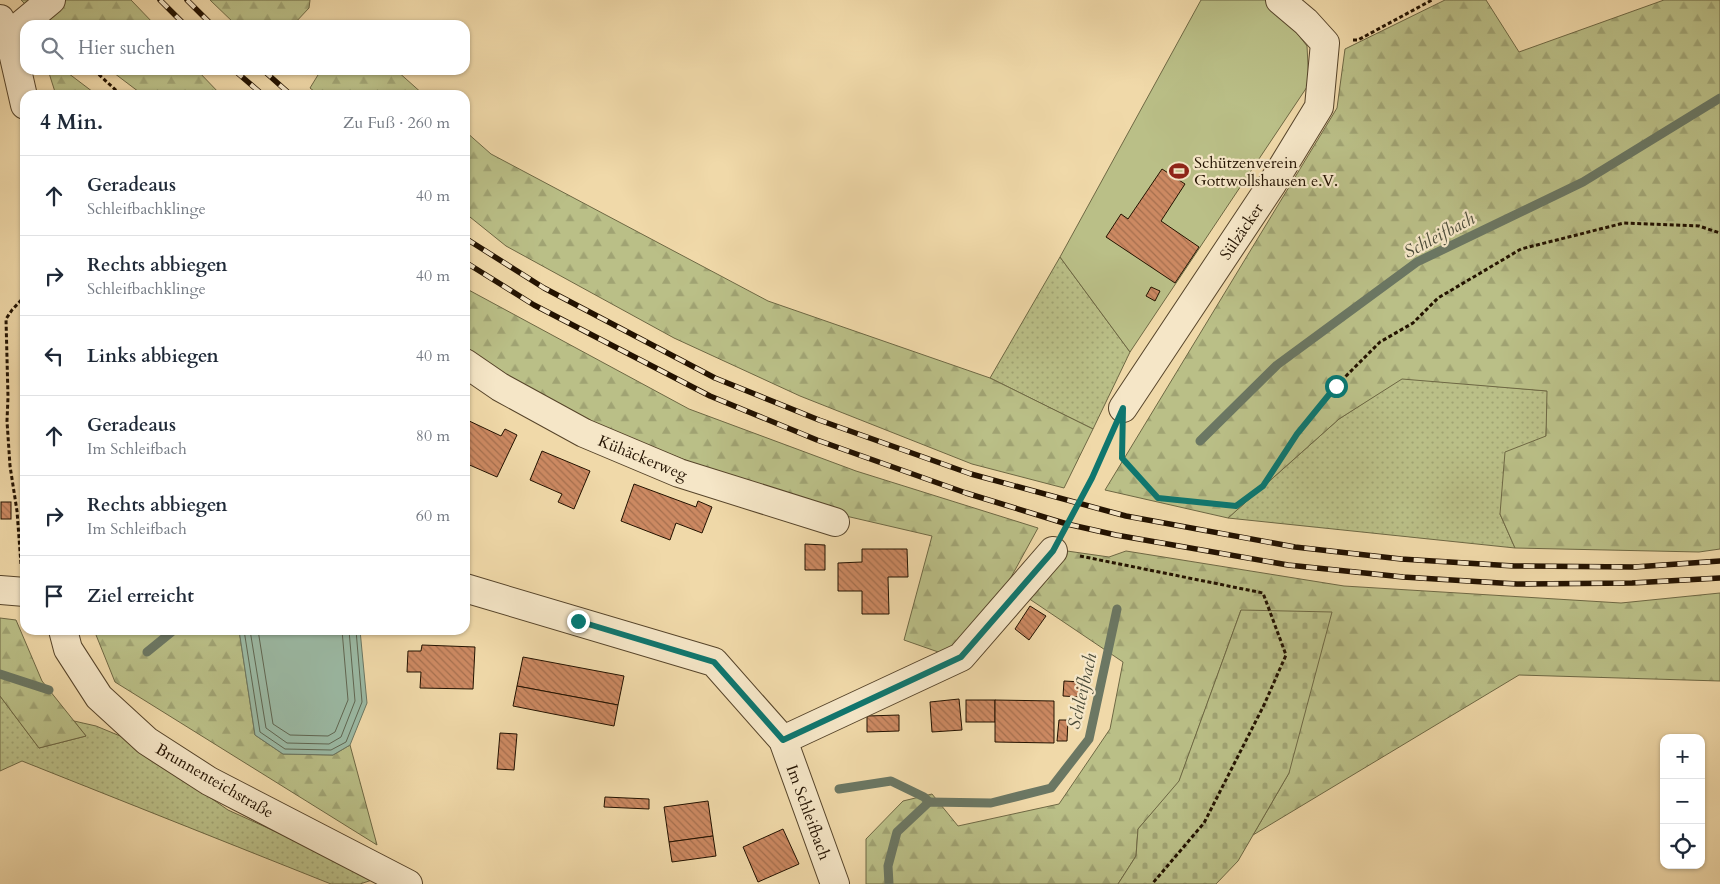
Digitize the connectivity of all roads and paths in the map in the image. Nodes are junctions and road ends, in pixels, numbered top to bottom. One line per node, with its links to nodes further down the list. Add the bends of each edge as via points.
1 (51, 0): 4 (street)
2 (1280, 0): 5 (street)
3 (1432, 0): 5 (path, via 1358,40)
4 (5, 27): 7 (street)
5 (1320, 36): 12 (street, Sülzäcker, via 1325,43 1319,107 1272,184)
6 (99, 75): 8 (path)
7 (21, 90)
8 (116, 90)
9 (1720, 233): 12 (path, via 1699,226 1624,224 1521,248 1438,298 1413,323 1380,342 1308,420 1263,486 1236,506 1158,498 1122,458)
10 (20, 301): 16 (path, via 6,319 7,421 17,511)
11 (470, 366): 13 (street, Kühäckerweg, via 500,387 584,433 679,473)
12 (1123, 408): 14 (path, via 1092,478)
13 (835, 522)
14 (1053, 551): 18 (street, via 961,657); 21 (path, via 1263,592 1286,654 1204,823)
15 (470, 589): 18 (street, Im Schleifbach, via 714,662)
16 (16, 591)
17 (64, 635): 19 (street, Brunnenteichstraße, via 68,649 99,697 147,741 210,780)
18 (783, 740): 20 (street, Im Schleifbach)
19 (408, 884)
20 (835, 884)
21 (1152, 884)

